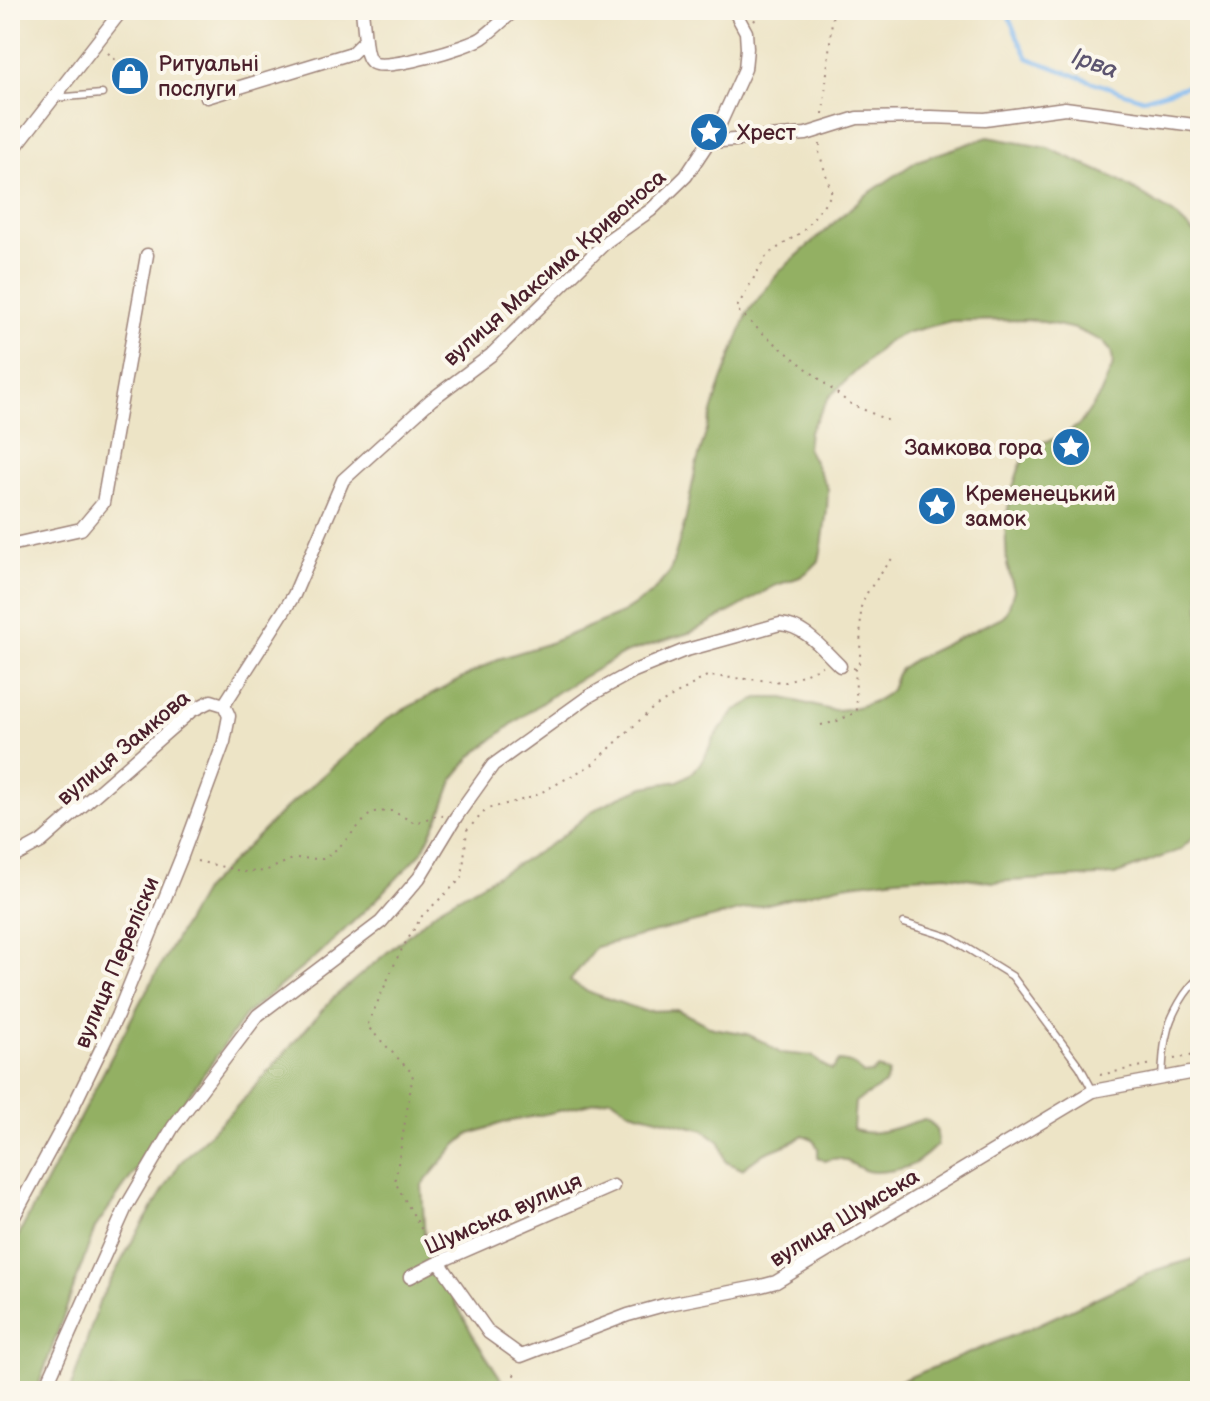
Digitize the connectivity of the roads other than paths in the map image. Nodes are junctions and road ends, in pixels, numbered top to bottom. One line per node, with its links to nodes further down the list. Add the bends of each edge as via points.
1 (122, 10): 8 (street)
2 (362, 10): 5 (street)
3 (515, 10): 5 (street, via 479,40 384,66 372,63)
4 (734, 10): 10 (street, вулиця Максима Кривоноса, via 746,32 745,69)
5 (365, 40): 7 (street, via 352,53)
6 (102, 94): 8 (lane)
7 (207, 97)
8 (53, 98): 11 (street)
9 (1200, 130): 10 (street, via 1065,108 985,119 857,118 806,134)
10 (709, 142): 15 (street, вулиця Максима Кривоноса, via 670,194 607,241 491,355 431,400 343,480 294,595)
11 (10, 154)
12 (147, 255): 13 (street, via 103,503 81,529)
13 (10, 545)
14 (837, 664): 26 (street, via 804,631 788,624 683,651 589,696 493,765 419,878 381,922 258,1015 173,1127 126,1207)
15 (224, 705): 16 (street, вулиця Замкова, via 211,701 191,711 41,842); 23 (street, вулиця Переліски, via 229,716 224,742 117,1016)
16 (10, 859)
17 (904, 923): 21 (lane, via 949,937 1012,976)
18 (1200, 978): 20 (lane, via 1180,1002 1167,1030)
19 (1200, 1071): 20 (street, вулиця Шумська)
20 (1162, 1078): 21 (street, вулиця Шумська)
21 (1093, 1091): 24 (street, вулиця Шумська, via 776,1282 628,1315 521,1356 489,1333)
22 (613, 1186): 24 (street, Шумська вулиця)
23 (10, 1224)
24 (439, 1262): 25 (street, Шумська вулиця)
25 (410, 1277)
26 (44, 1391)

